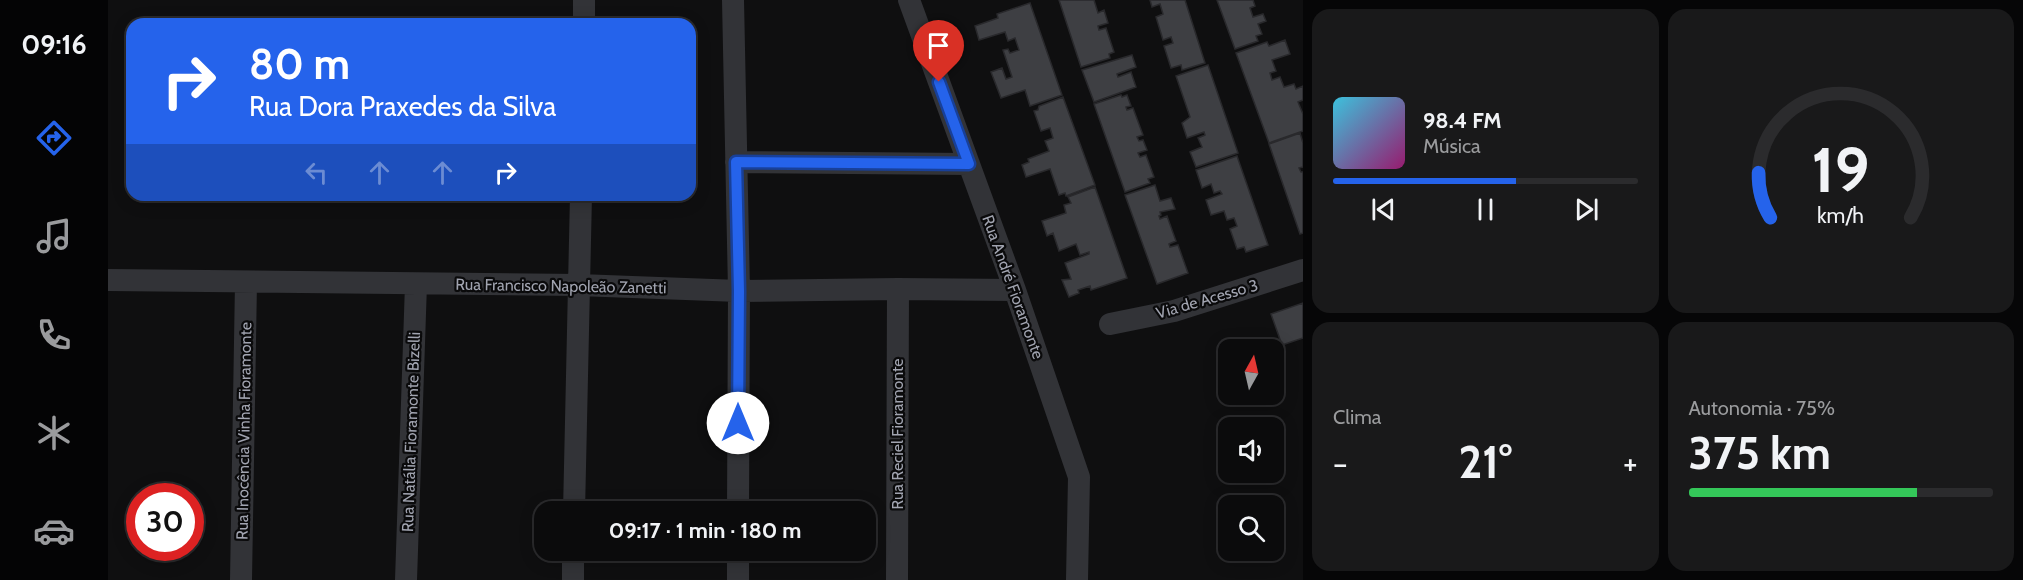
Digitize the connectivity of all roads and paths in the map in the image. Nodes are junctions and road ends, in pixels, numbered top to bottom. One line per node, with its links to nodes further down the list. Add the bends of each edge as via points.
1 (584, 0): 4 (street)
2 (733, 0): 5 (street)
3 (909, 0): 6 (street, Rua André Fioramonte)
4 (584, 18)
5 (736, 162): 6 (street); 15 (street)
6 (969, 164): 14 (street, Rua André Fioramonte)
7 (581, 201): 12 (street)
8 (1303, 270): 16 (street, Via de Acesso 3, via 1174,311)
9 (108, 280): 10 (street, Rua Francisco Napoleão Zanetti)
10 (246, 282): 11 (street, Rua Francisco Napoleão Zanetti); 21 (street, Rua Inocência Vinha Fioramonte)
11 (416, 284): 12 (street, Rua Francisco Napoleão Zanetti); 22 (street, Rua Natália Fioramonte Bizelli)
12 (579, 285): 15 (street, Rua Francisco Napoleão Zanetti); 17 (street)
13 (898, 289): 14 (street, Rua Francisco Napoleão Zanetti); 15 (street, Rua Francisco Napoleão Zanetti); 25 (street, Rua Reciel Fioramonte)
14 (1015, 290): 26 (street, Rua André Fioramonte, via 1079,477)
15 (739, 291): 18 (street)
16 (1110, 324)
17 (574, 501)
18 (738, 501)
19 (573, 561): 23 (street)
20 (738, 561): 24 (street)
21 (241, 580)
22 (406, 580)
23 (573, 580)
24 (738, 580)
25 (897, 580)
26 (1077, 580)

